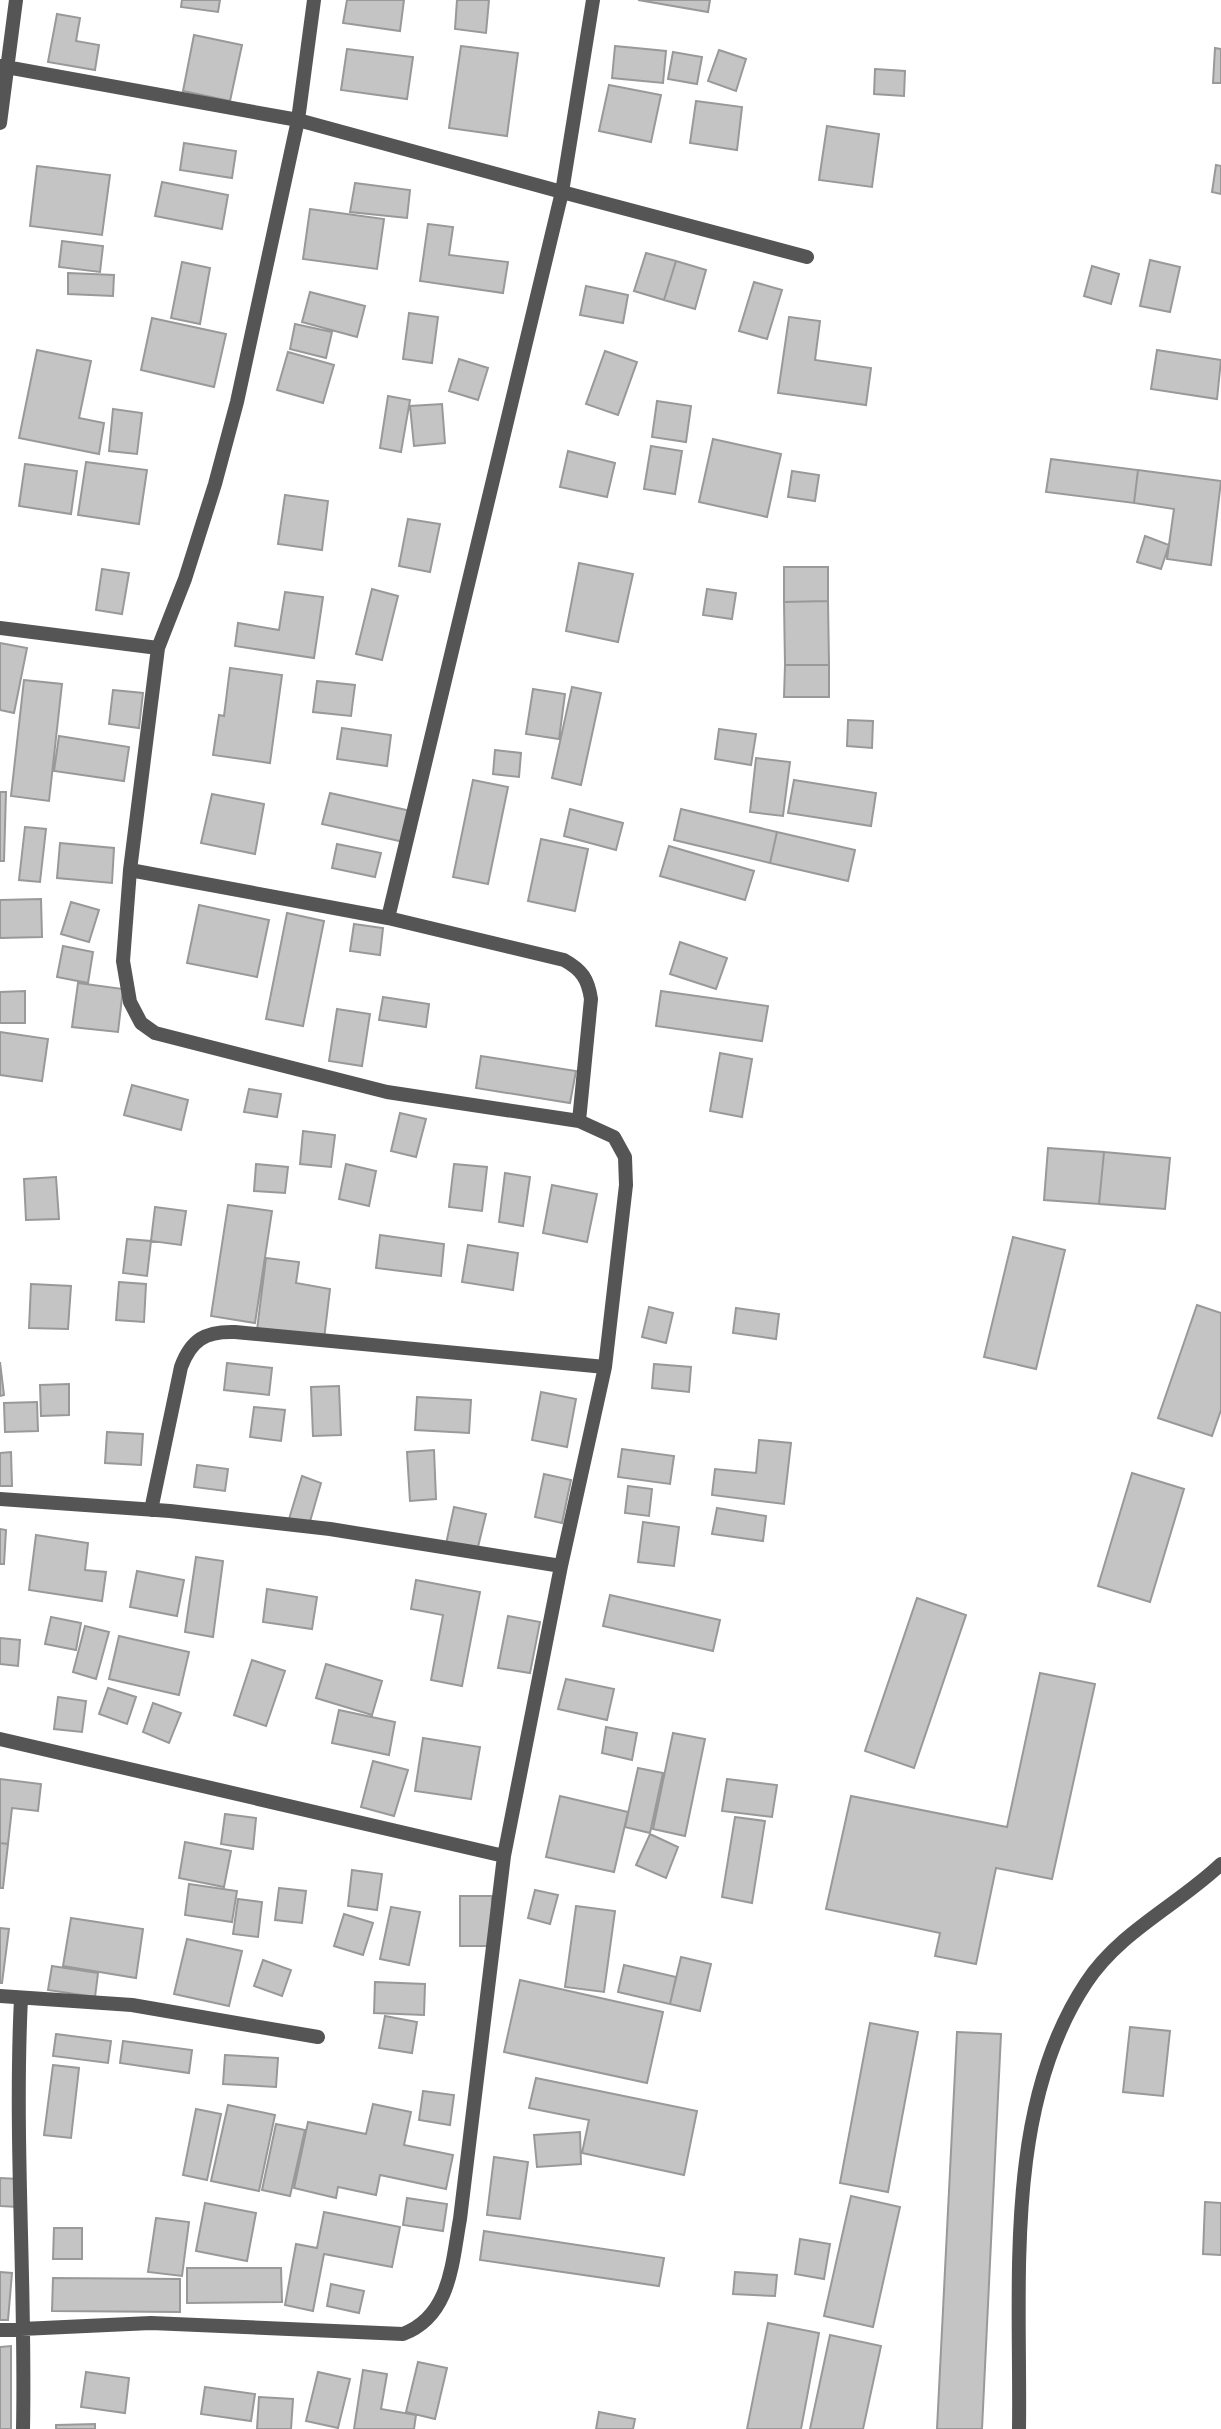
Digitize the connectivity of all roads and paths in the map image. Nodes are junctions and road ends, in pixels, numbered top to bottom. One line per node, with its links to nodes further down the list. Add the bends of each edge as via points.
1 (16, 0): 4 (street)
2 (314, 0): 5 (street)
3 (593, 0): 7 (street)
4 (4, 66): 5 (street); 6 (street)
5 (298, 120): 7 (street); 10 (street, via 219,472)
6 (0, 123)
7 (562, 192): 8 (street); 12 (street)
8 (807, 257)
9 (0, 628): 10 (street)
10 (158, 648): 11 (street)
11 (130, 870): 12 (street); 13 (street, via 123,961 130,1002 141,1023 155,1033 387,1092)
12 (388, 918): 13 (street, via 564,960 579,969 588,982 591,999)
13 (579, 1121): 14 (street, via 614,1136 625,1157 626,1185)
14 (605, 1367): 16 (street, via 235,1332 200,1337 188,1349 181,1367); 17 (street)
15 (0, 1499): 16 (street)
16 (151, 1510): 17 (street, via 330,1529)
17 (561, 1566): 19 (street)
18 (0, 1739): 19 (street)
19 (504, 1856): 25 (street, via 460,2219 450,2276 433,2315 403,2334 151,2323)
20 (1221, 1864): 27 (street, via 1121,1942 1086,1982 1047,2066 1022,2183)
21 (0, 1996): 22 (street)
22 (20, 1998): 23 (street, via 132,2005); 25 (street, via 17,2056)
23 (318, 2037)
24 (0, 2330): 25 (street)
25 (24, 2330): 26 (street)
26 (23, 2429)
27 (1019, 2429)

